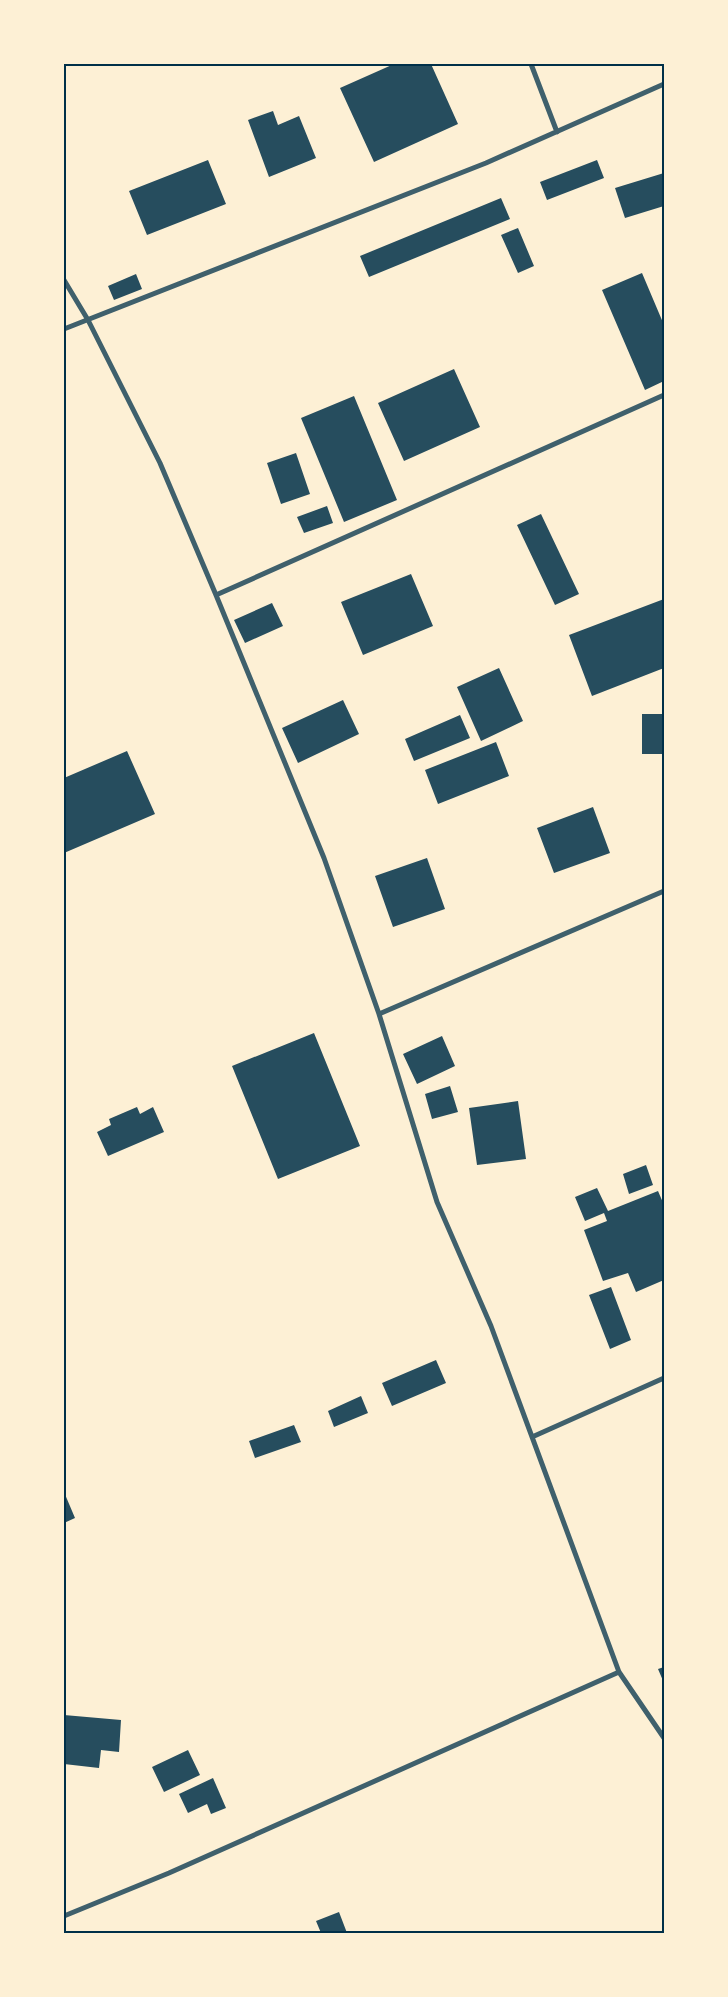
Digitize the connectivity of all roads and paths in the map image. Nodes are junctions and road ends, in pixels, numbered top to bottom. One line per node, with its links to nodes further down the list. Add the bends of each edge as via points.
1 (531, 64): 3 (street)
2 (664, 84): 3 (street)
3 (557, 132): 5 (street)
4 (64, 280): 5 (street)
5 (88, 320): 6 (street); 8 (street, via 160,463)
6 (64, 330)
7 (664, 395): 8 (street)
8 (216, 595): 10 (street, via 324,858)
9 (664, 891): 10 (street)
10 (379, 1014): 12 (street, via 438,1202)
11 (664, 1378): 12 (street)
12 (532, 1437): 13 (street)
13 (619, 1672): 14 (street); 15 (street, via 169,1873)
14 (664, 1738)
15 (64, 1916)

